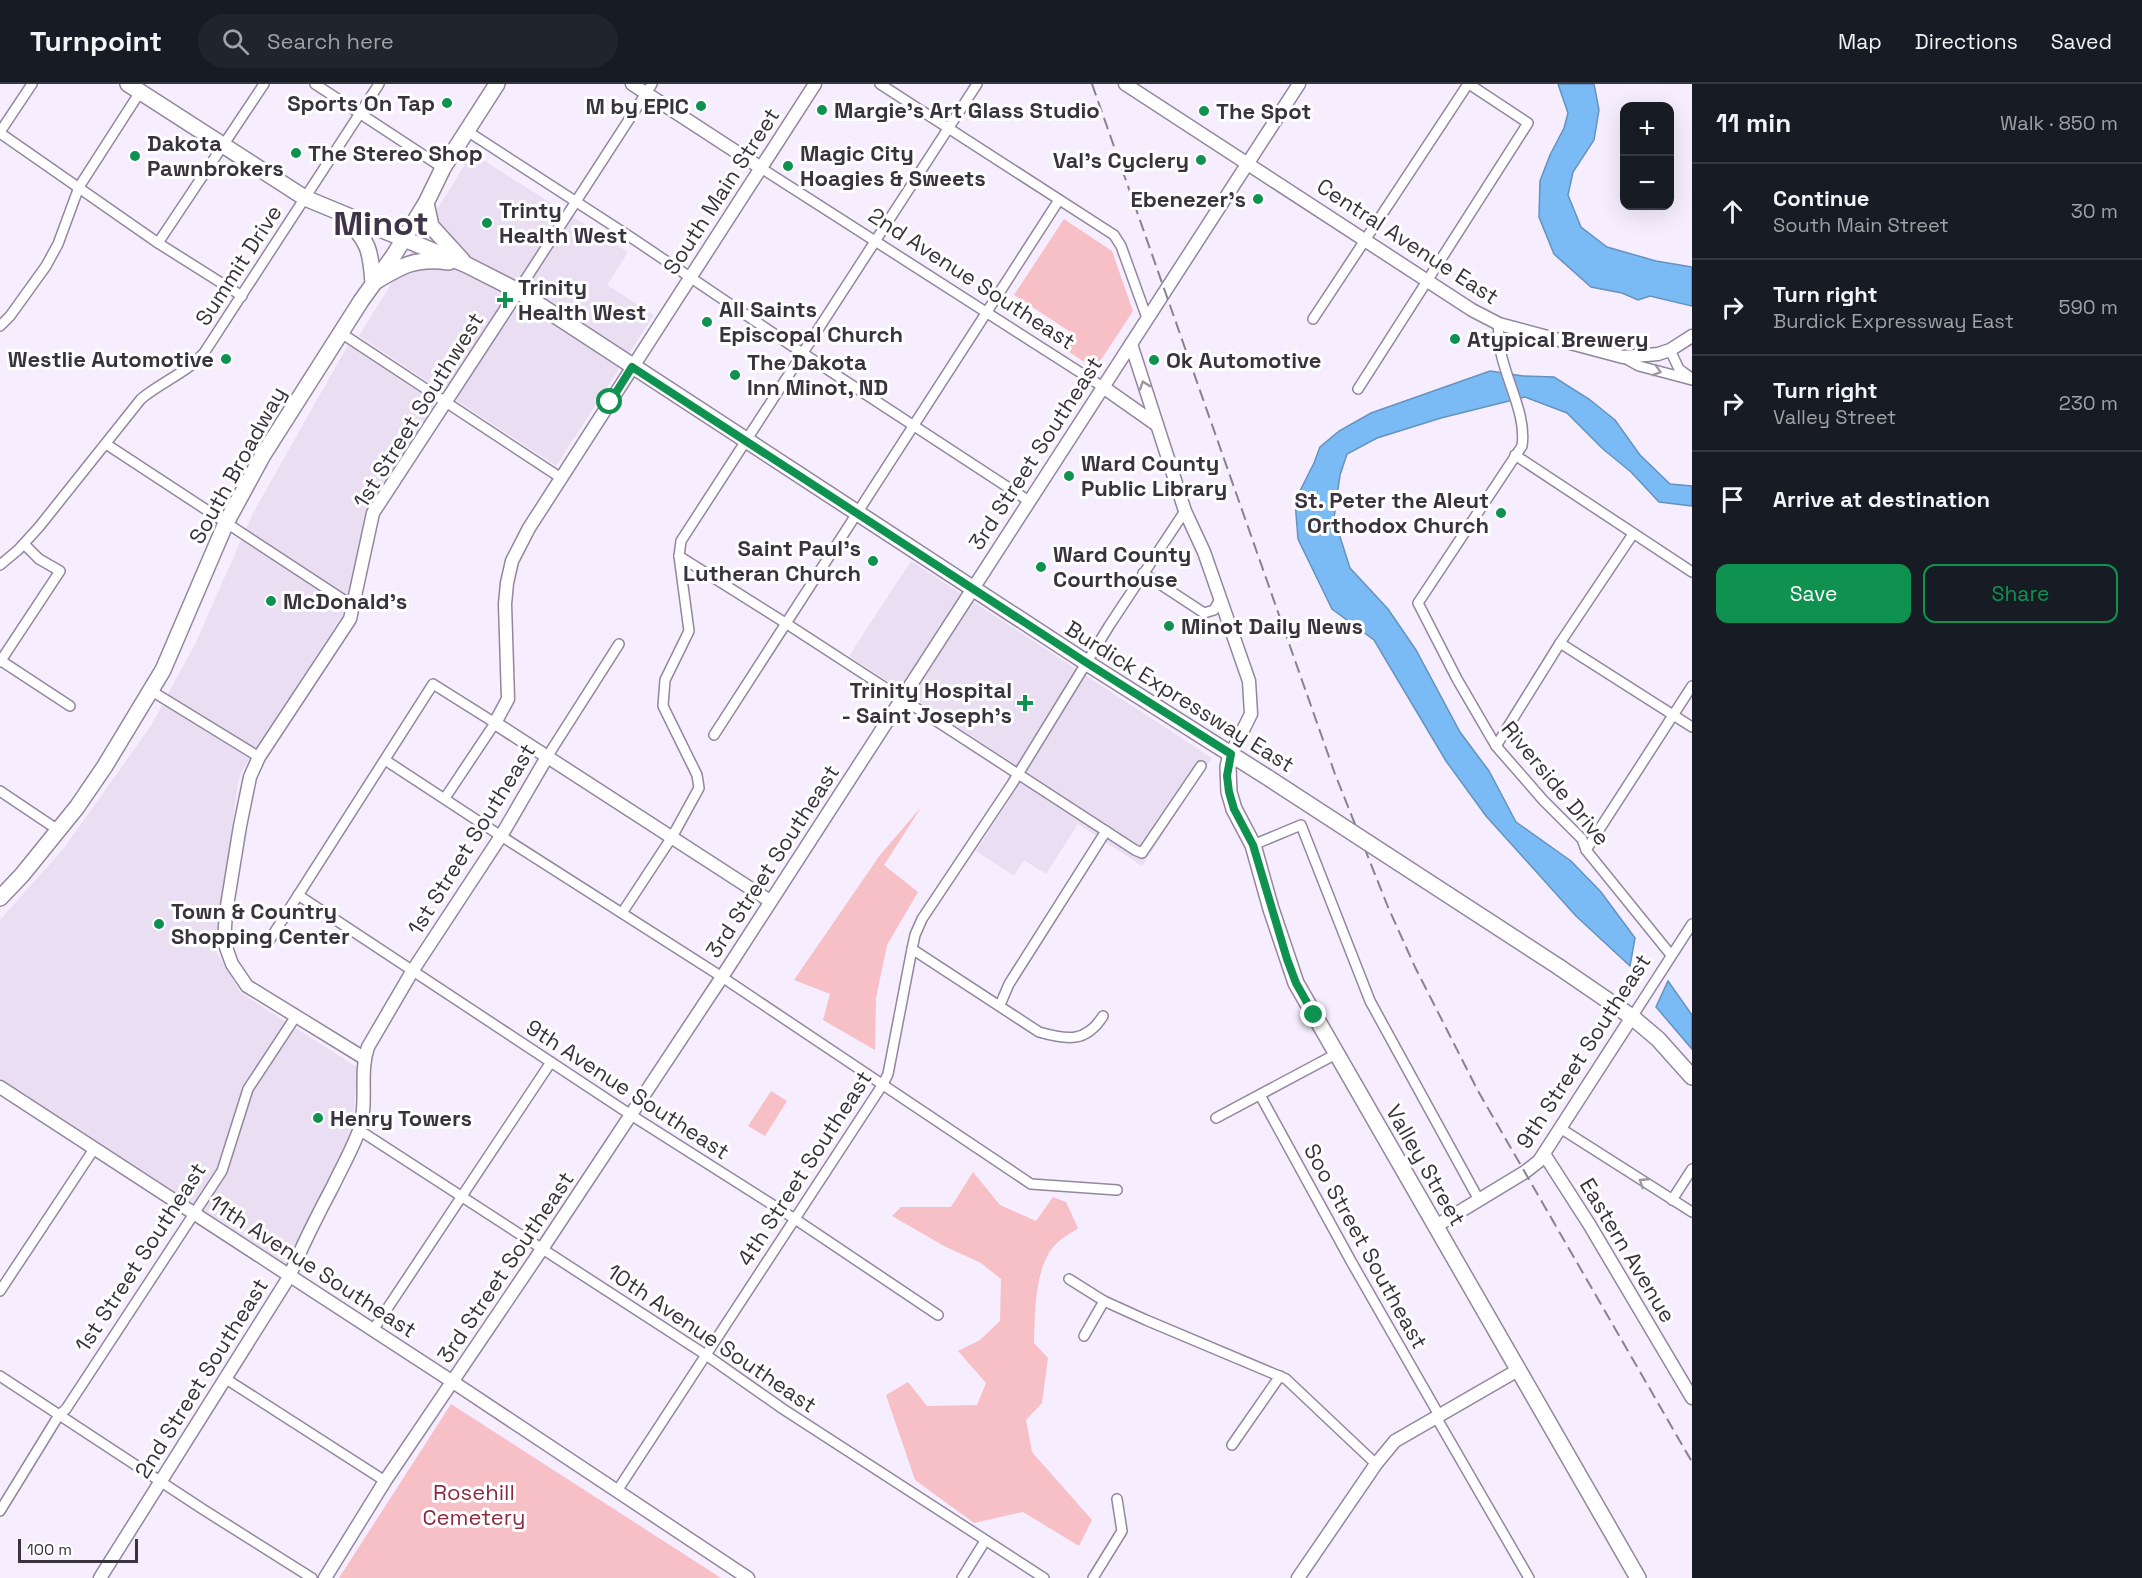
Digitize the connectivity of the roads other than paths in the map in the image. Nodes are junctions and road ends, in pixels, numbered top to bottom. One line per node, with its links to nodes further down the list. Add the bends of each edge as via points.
1 (32, 84): 18 (street)
2 (264, 84): 19 (street)
3 (315, 84): 15 (street)
4 (379, 84): 15 (street, Summit Drive)
5 (497, 84): 17 (main road, South Broadway)
6 (632, 84): 14 (street)
7 (815, 84): 22 (street, South Main Street)
8 (880, 84): 16 (street)
9 (977, 84): 16 (street)
10 (1299, 84): 20 (street, 3rd Street Southeast)
11 (1469, 84): 30 (street); 35 (street, via 1528,123)
12 (1133, 86): 20 (street, Central Avenue East)
13 (134, 88): 19 (main road); 23 (street)
14 (649, 88): 22 (street); 26 (street, 1st Street Southwest)
15 (360, 114): 21 (street); 24 (street, Summit Drive)
16 (949, 128): 25 (street); 31 (street)
17 (467, 131): 21 (main road, South Broadway); 26 (street)
18 (0, 133): 23 (street)
19 (223, 147): 24 (main road); 32 (street)
20 (1247, 163): 30 (street, Central Avenue East); 40 (street, 3rd Street Southeast)
21 (443, 168): 27 (main road, South Broadway)
22 (761, 168): 31 (street, 2nd Avenue Southeast); 34 (street, South Main Street)
23 (79, 187): 32 (street); 43 (street, via 46,266)
24 (306, 198): 28 (main road); 38 (street, Summit Drive)
25 (1059, 200): 39 (street); 40 (street, via 1114,235)
26 (576, 202): 34 (street); 37 (street, 1st Street Southwest)
27 (426, 203): 29 (main road, South Broadway); 33 (main road, via 431,226)
28 (334, 211): 29 (main road); 36 (main road, via 367,245)
29 (403, 240): 33 (main road); 36 (main road, South Broadway)
30 (1365, 240): 35 (street, Central Avenue East); 41 (street)
31 (875, 241): 39 (street, 2nd Avenue Southeast); 48 (street)
32 (158, 243): 38 (street)
33 (466, 265): 36 (main road, via 414,261); 37 (main road, Burdick Expressway East)
34 (691, 277): 48 (street); 50 (street, South Main Street)
35 (1428, 281): 42 (street, Central Avenue East); 53 (street)
36 (373, 283): 44 (main road, South Broadway)
37 (518, 291): 50 (main road, Burdick Expressway East); 54 (street, 1st Street Southwest)
38 (242, 296): 58 (street, Summit Drive, via 198,359 141,399)
39 (986, 313): 52 (street, 2nd Avenue Southeast); 56 (street)
40 (1147, 318): 46 (street, 3rd Street Southeast)
41 (1313, 320)
42 (1499, 324): 49 (street, Central Avenue East); 59 (street, via 1497,340 1523,436)
43 (0, 326)
44 (341, 333): 54 (street); 64 (main road, South Broadway, via 263,455)
45 (1692, 336): 47 (street)
46 (1131, 344): 52 (street, 3rd Street Southeast); 55 (street, one-way to 46)
47 (1670, 350): 49 (street); 51 (street, Central Avenue East, via 1679,369)
48 (801, 352): 56 (street); 57 (street)
49 (1623, 357): 51 (street, Central Avenue East, one-way to 51, via 1639,366)
50 (632, 367): 57 (main road, Burdick Expressway East); 60 (street, South Main Street)
51 (1692, 379)
52 (1103, 387): 55 (street, 2nd Avenue Southeast); 61 (street, 3rd Street Southeast)
53 (1358, 389)
54 (446, 403): 60 (street); 73 (street, 1st Street Southwest, via 373,513)
55 (1158, 425): 62 (street)
56 (914, 426): 61 (street); 63 (street)
57 (745, 441): 63 (main road, Burdick Expressway East); 67 (street, via 681,541)
58 (106, 444): 64 (street); 66 (street, Summit Drive)
59 (1515, 455): 65 (street); 87 (street, Riverside Drive, via 1418,603)
60 (561, 478): 84 (street, South Main Street, via 512,561 505,604 508,699)
61 (1029, 501): 71 (street, 3rd Street Southeast)
62 (1185, 511): 70 (street, 4th Street Southeast); 72 (street, via 1204,552)
63 (856, 513): 71 (main road, Burdick Expressway East); 74 (street)
64 (226, 523): 73 (street); 80 (main road, South Broadway, via 163,670)
65 (1633, 534): 69 (street); 75 (street)
66 (24, 544): 68 (street, Summit Drive); 77 (street, via 60,571)
67 (680, 556): 74 (street); 99 (street, via 689,631 665,680 663,706 697,775 699,788)
68 (0, 565)
69 (1692, 572)
70 (1143, 573): 72 (street, via 1204,613 1214,610); 78 (street, 4th Street Southeast)
71 (973, 589): 78 (main road, Burdick Expressway East); 81 (street, 3rd Street Southeast)
72 (1219, 601): 88 (street, via 1249,681 1252,706)
73 (353, 606): 89 (street, 1st Street Southwest, via 348,622)
74 (787, 624): 81 (street); 86 (street)
75 (1560, 643): 83 (street); 87 (street)
76 (619, 644): 90 (street, 1st Street Southeast)
77 (0, 661): 82 (street)
78 (1087, 663): 88 (main road, Burdick Expressway East); 93 (street, 4th Street Southeast)
79 (1692, 686): 83 (street)
80 (150, 690): 89 (street); 96 (main road, South Broadway, via 105,766)
81 (901, 699): 93 (street); 104 (street, 3rd Street Southeast)
82 (70, 706)
83 (1673, 716): 85 (street); 101 (street)
84 (495, 723): 90 (street); 91 (street, via 434,684); 95 (street, South Main Street)
85 (1692, 728)
86 (714, 735)
87 (1496, 746): 101 (street, Riverside Drive, via 1582,839)
88 (1231, 754): 100 (main road, Valley Street, via 1229,792); 115 (main road, Burdick Expressway East, bridge)
89 (260, 757): 113 (street, 1st Street Southwest, via 250,777 240,826 224,942 232,964 247,986)
90 (547, 757): 98 (street, 1st Street Southeast); 99 (street)
91 (386, 760): 95 (street); 102 (street)
92 (1201, 766): 97 (street, via 1142,853)
93 (1018, 774): 97 (street); 108 (street, 4th Street Southeast, via 922,919)
94 (0, 791): 96 (street)
95 (445, 798): 98 (street)
96 (58, 830): 103 (main road, South Broadway)
97 (1106, 831): 112 (street, via 1009,984)
98 (501, 836): 105 (street); 110 (street, 1st Street Southeast)
99 (672, 837): 104 (street); 105 (street)
100 (1253, 845): 116 (main road, Valley Street, via 1296,983); 132 (street, via 1301,825 1370,1001)
101 (1586, 850): 109 (street, Riverside Drive)
102 (298, 895): 107 (street); 110 (street, 9th Avenue Southeast)
103 (0, 898)
104 (770, 901): 111 (street, 3rd Street Southeast)
105 (622, 912): 111 (street)
106 (1692, 924): 109 (street, 9th Street Southeast)
107 (267, 944)
108 (912, 949): 112 (street); 120 (street, 4th Street Southeast)
109 (1671, 955): 115 (street, 9th Street Southeast)
110 (413, 970): 117 (street, 1st Street Southeast); 118 (street, 9th Avenue Southeast)
111 (722, 977): 120 (street); 123 (street, 3rd Street Southeast)
112 (1000, 1005): 114 (street, via 1039,1032 1063,1039 1084,1036)
113 (296, 1016): 117 (street, 1st Street Southwest); 135 (street, 1st Street Southeast, via 248,1089 222,1171)
114 (1103, 1016)
115 (1632, 1017): 119 (main road, Burdick Expressway East); 125 (street, 9th Street Southeast)
116 (1336, 1054): 122 (street); 137 (main road, Valley Street)
117 (364, 1058): 126 (street, 2nd Street Southeast, via 364,1114)
118 (551, 1062): 123 (street, 9th Avenue Southeast); 131 (street)
119 (1692, 1077)
120 (883, 1084): 130 (street, via 1031,1184); 136 (street, 4th Street Southeast)
121 (0, 1087): 127 (street, 11th Avenue Southeast)
122 (1260, 1095): 124 (street); 154 (street, Soo Street Southeast)
123 (631, 1115): 136 (street, 9th Avenue Southeast); 138 (street, 3rd Street Southeast)
124 (1216, 1118)
125 (1560, 1128): 128 (street, 9th Street Southeast); 133 (street, one-way to 125)
126 (359, 1130): 131 (street, 10th Avenue Southeast); 139 (street, 2nd Street Southeast)
127 (94, 1149): 135 (street, 11th Avenue Southeast); 141 (street)
128 (1544, 1154): 132 (street, 9th Street Southeast, via 1530,1169); 152 (street, Eastern Avenue)
129 (1692, 1169): 133 (street)
130 (1117, 1190)
131 (463, 1197): 138 (street, 10th Avenue Southeast); 144 (street)
132 (1479, 1200): 137 (street, 9th Street Southeast)
133 (1672, 1200): 134 (street)
134 (1692, 1212)
135 (193, 1214): 139 (street, 11th Avenue Southeast); 153 (street, 1st Street Southeast, via 66,1410)
136 (795, 1219): 143 (street, 9th Avenue Southeast); 146 (street, 4th Street Southeast)
137 (1436, 1227): 147 (main road, Valley Street)
138 (542, 1249): 146 (street, 10th Avenue Southeast); 151 (street, 3rd Street Southeast)
139 (289, 1277): 144 (street, 11th Avenue Southeast); 150 (street, 2nd Street Southeast)
140 (1069, 1279): 142 (street)
141 (0, 1291)
142 (1104, 1300): 145 (street); 149 (street)
143 (938, 1316)
144 (373, 1330): 151 (street, 11th Avenue Southeast)
145 (1084, 1336)
146 (706, 1355): 159 (street, 4th Street Southeast); 162 (street, 10th Avenue Southeast)
147 (1518, 1370): 154 (street); 172 (main road, Valley Street)
148 (0, 1376): 153 (street)
149 (1280, 1376): 155 (street); 156 (street)
150 (226, 1379): 157 (street); 158 (street, 2nd Street Southeast)
151 (453, 1382): 157 (street, 3rd Street Southeast); 159 (street, 11th Avenue Southeast)
152 (1692, 1398)
153 (59, 1415): 158 (street); 161 (street, 1st Street Southeast)
154 (1437, 1416): 156 (street, via 1395,1441); 171 (street, Soo Street Southeast)
155 (1232, 1445)
156 (1376, 1464): 170 (street)
157 (385, 1481): 165 (street, 3rd Street Southeast)
158 (162, 1482): 163 (street, 2nd Street Southeast); 164 (street)
159 (617, 1491): 166 (street, 11th Avenue Southeast)
160 (1117, 1499): 169 (street, via 1122,1531)
161 (0, 1511)
162 (985, 1541): 167 (street); 168 (street, 10th Avenue Southeast)
163 (100, 1578)
164 (312, 1578)
165 (325, 1578)
166 (748, 1578)
167 (962, 1578)
168 (1044, 1578)
169 (1093, 1578)
170 (1298, 1578)
171 (1529, 1578)
172 (1638, 1578)

